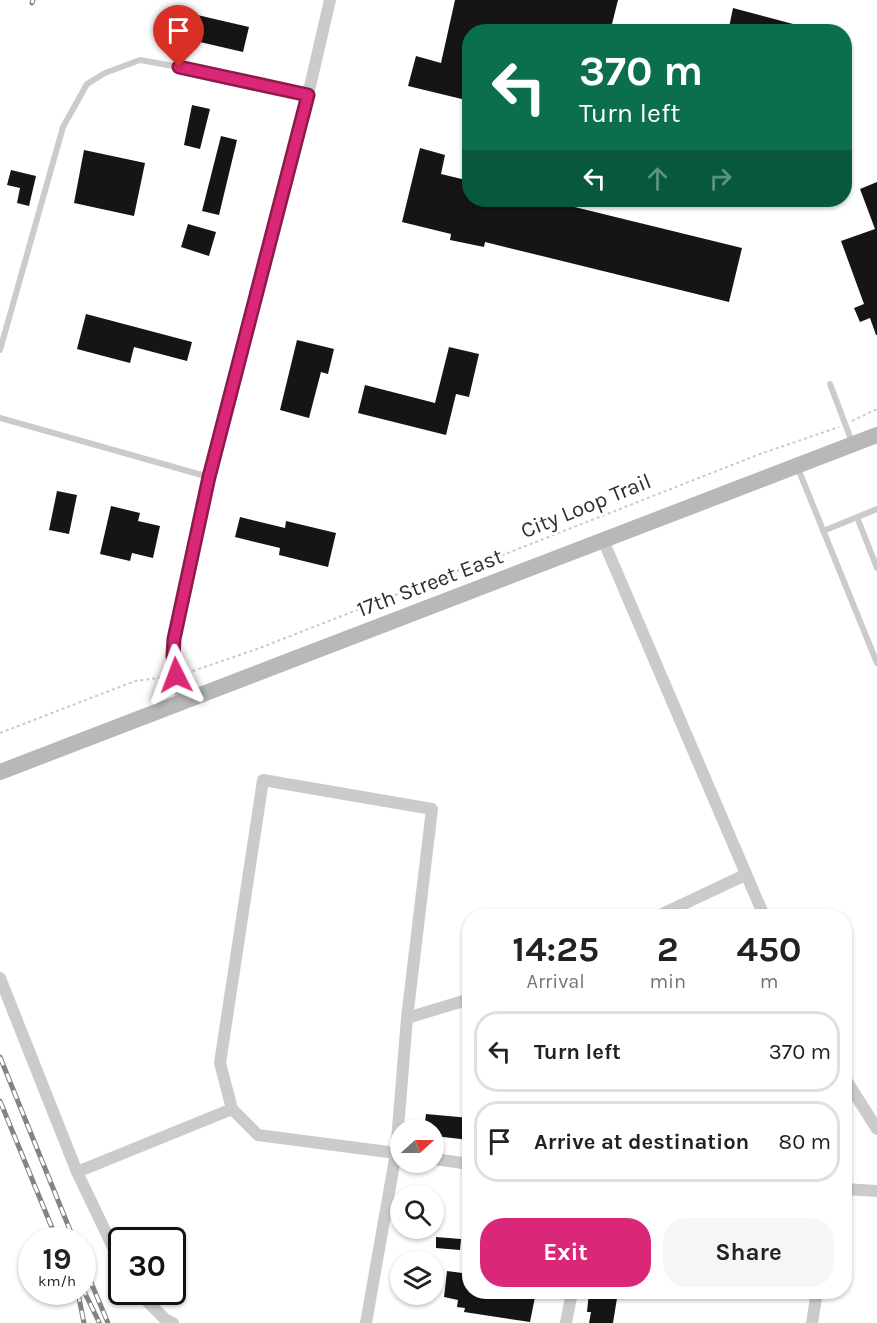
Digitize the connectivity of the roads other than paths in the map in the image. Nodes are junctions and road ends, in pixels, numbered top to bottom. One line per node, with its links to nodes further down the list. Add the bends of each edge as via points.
1 (330, 0): 2 (street)
2 (308, 95): 3 (lane, via 141,60 87,84 63,127); 9 (street)
3 (0, 350)
4 (830, 384): 7 (lane)
5 (0, 418): 9 (lane)
6 (877, 435): 7 (main road, 17th Street East)
7 (853, 444): 8 (main road, 17th Street East)
8 (797, 466): 12 (lane); 13 (main road, 17th Street East)
9 (209, 477): 17 (street, via 174,639 173,656)
10 (877, 509): 11 (lane)
11 (857, 517): 12 (lane); 14 (lane)
12 (823, 531): 15 (lane)
13 (603, 540): 17 (main road, 17th Street East); 19 (street)
14 (877, 568)
15 (875, 651): 16 (lane)
16 (877, 663)
17 (183, 702): 18 (main road, 17th Street East)
18 (0, 772)
19 (745, 874): 20 (street); 21 (street)
20 (672, 909)
21 (761, 909)
22 (0, 978): 32 (street)
23 (462, 1001): 24 (street)
24 (407, 1018): 26 (street, via 432,809 263,780 220,1063); 27 (street)
25 (852, 1090): 28 (street)
26 (232, 1109): 29 (street, via 258,1135); 32 (street)
27 (400, 1119)
28 (877, 1129)
29 (390, 1153)
30 (444, 1160): 31 (street)
31 (462, 1163)
32 (77, 1172): 36 (street)
33 (394, 1173): 41 (street)
34 (852, 1189): 35 (street)
35 (877, 1191)
36 (108, 1237)
37 (571, 1299): 42 (street)
38 (816, 1299): 43 (street)
39 (151, 1305): 40 (street)
40 (173, 1323)
41 (366, 1323)
42 (567, 1323)
43 (812, 1323)

